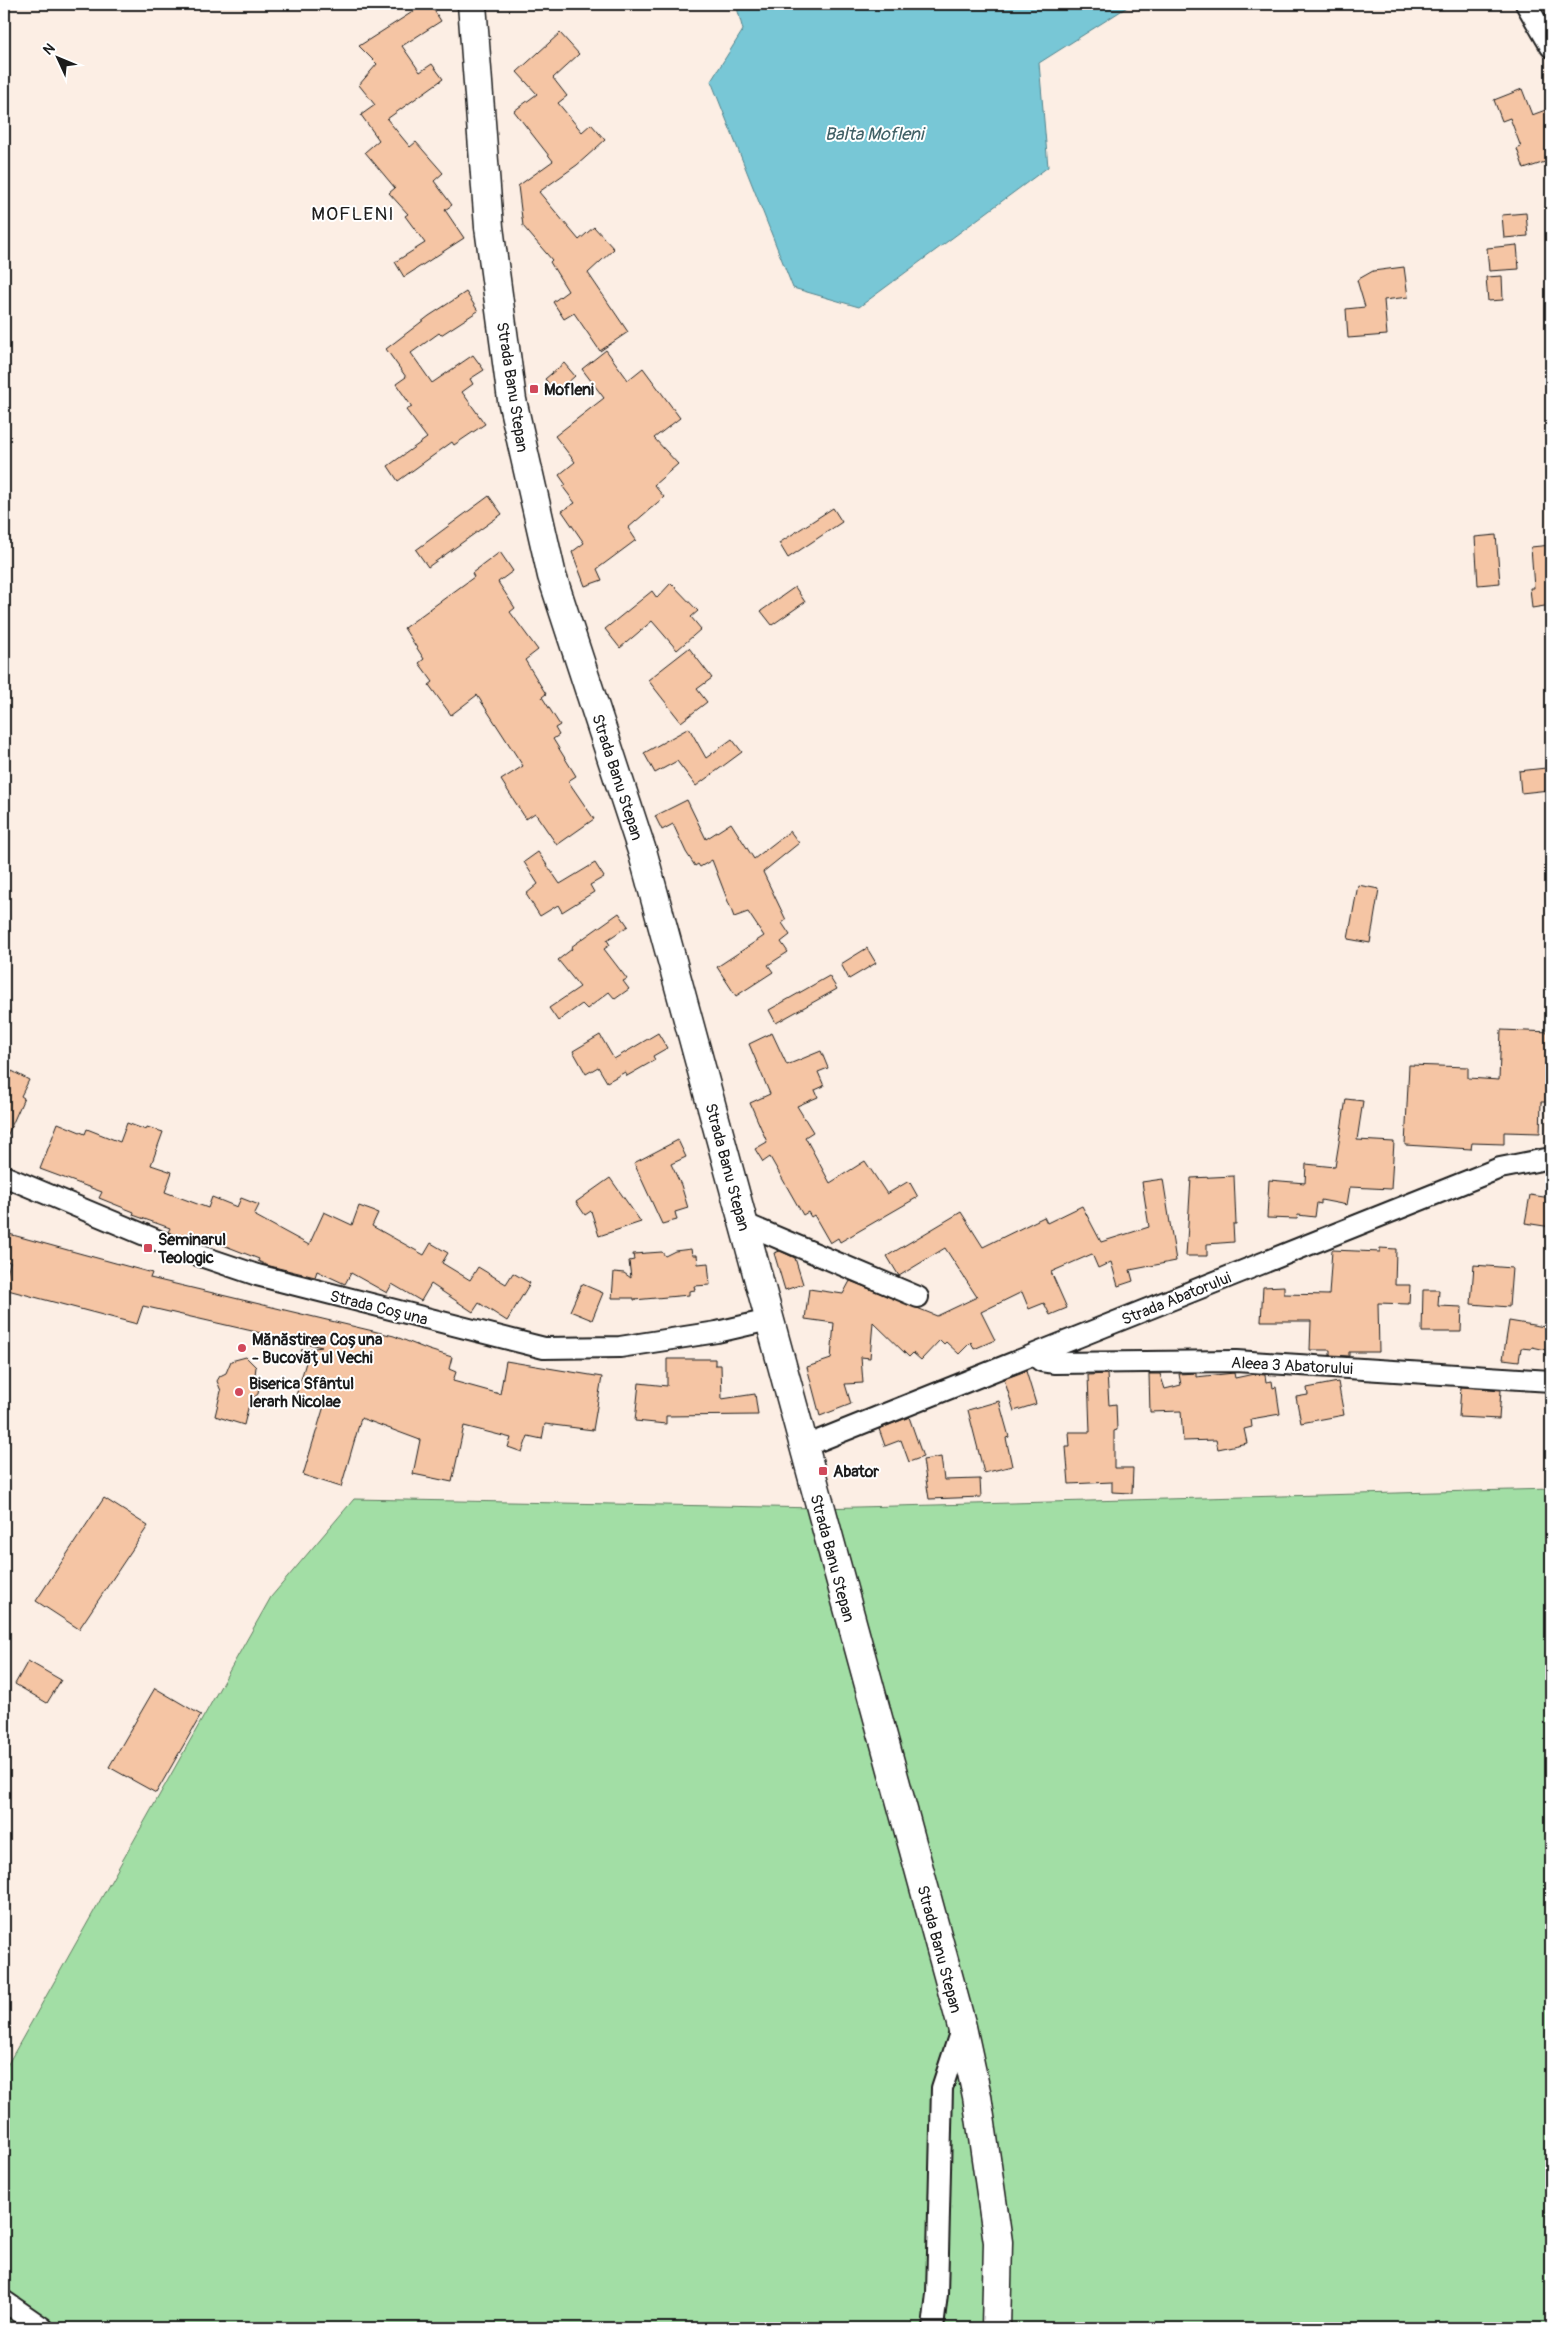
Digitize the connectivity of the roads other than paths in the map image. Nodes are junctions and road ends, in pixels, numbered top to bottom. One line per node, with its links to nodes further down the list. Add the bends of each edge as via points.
1 (472, 4): 6 (main road, Strada Banu Stepan, via 489,227 512,400 530,485 552,576 643,854)
2 (1526, 4): 3 (street)
3 (1551, 47)
4 (1551, 1158): 9 (street, Strada Abatorului, via 1500,1168)
5 (4, 1176): 8 (street, Strada Coșuna, via 171,1246 257,1275 544,1348 620,1347 717,1332)
6 (743, 1223): 7 (street); 8 (main road, Strada Banu Stepan)
7 (918, 1298)
8 (769, 1320): 11 (main road, Strada Banu Stepan)
9 (1034, 1355): 10 (street, Aleea 3 Abatorului, via 1055,1363 1236,1361); 11 (street, Strada Abatorului)
10 (1551, 1381)
11 (803, 1447): 12 (main road, Strada Banu Stepan)
12 (962, 2027): 15 (street, via 942,2088 937,2294); 16 (main road, Strada Banu Stepan, via 977,2096 998,2242)
13 (4, 2300): 14 (street)
14 (43, 2328)
15 (933, 2328)
16 (996, 2328)

